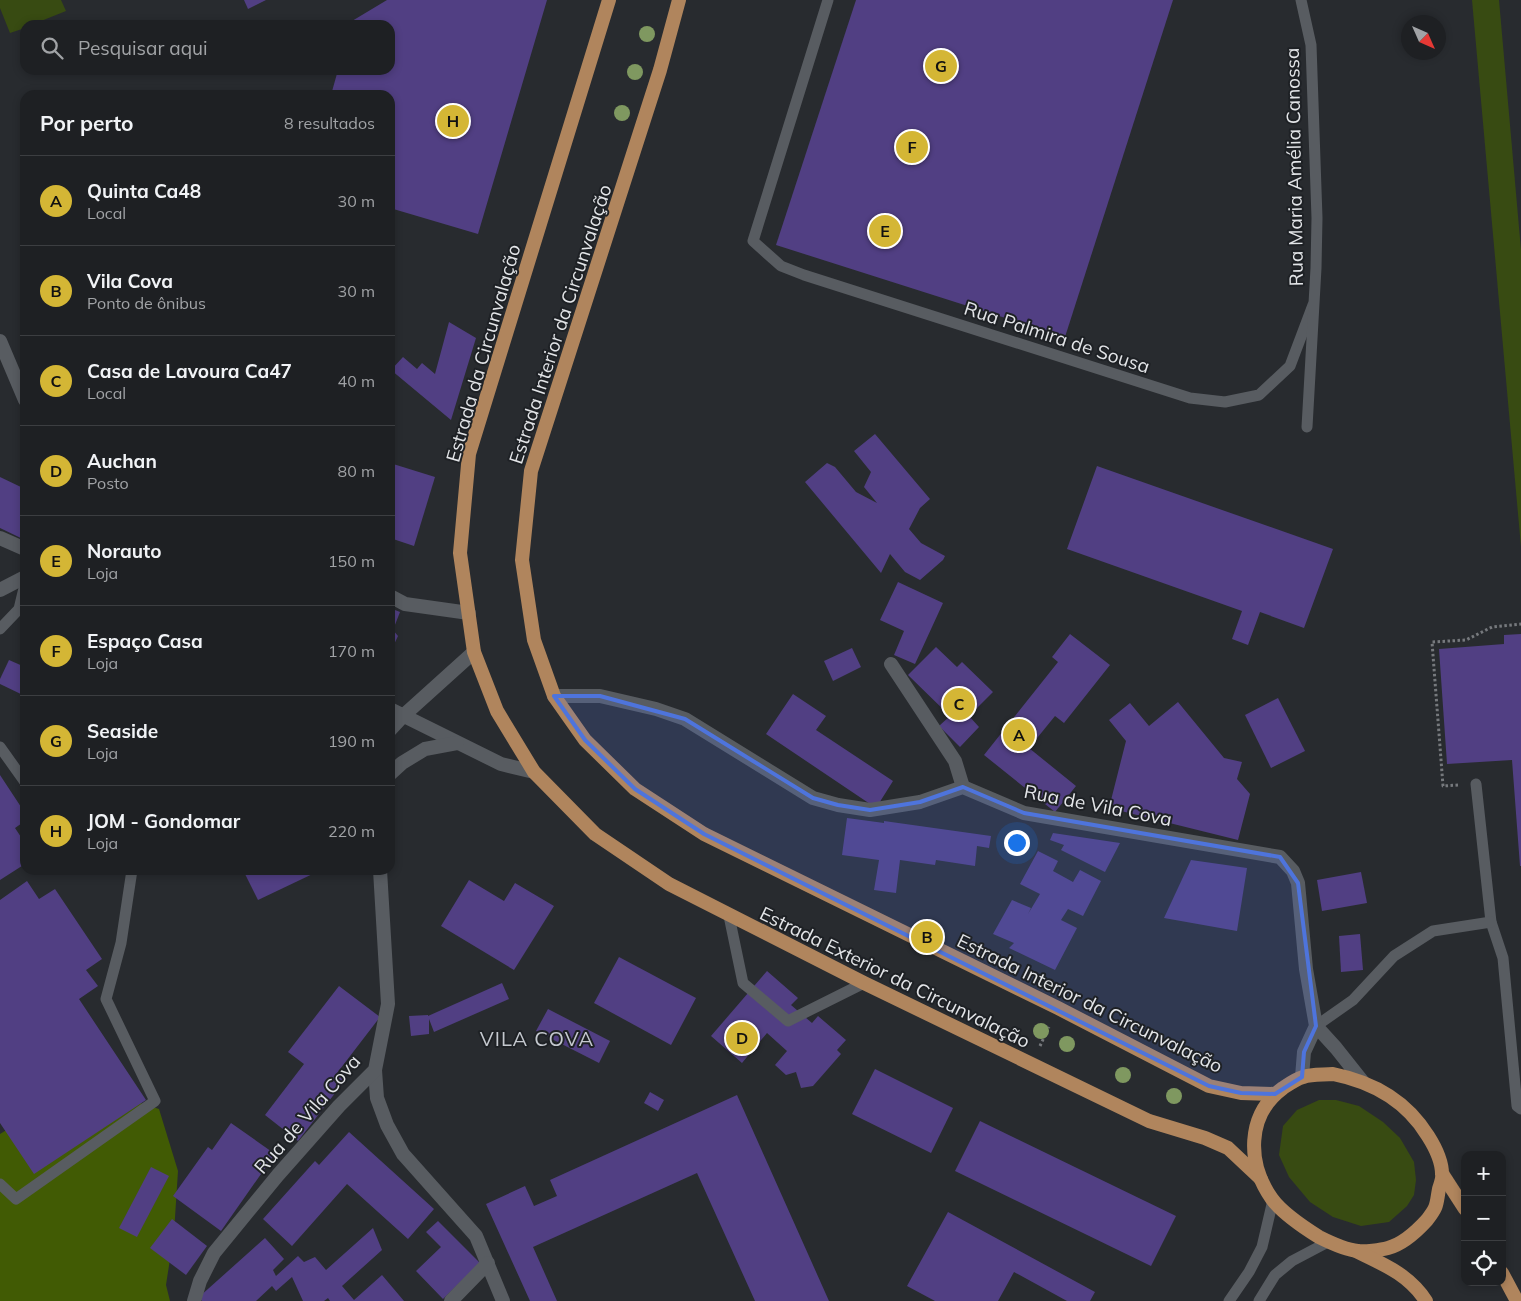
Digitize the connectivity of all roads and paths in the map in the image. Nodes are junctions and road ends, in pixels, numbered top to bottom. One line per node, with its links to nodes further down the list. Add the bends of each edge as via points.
1 (609, 0): 15 (main road, Estrada da Circunvalação, via 469,454 460,553)
2 (679, 0): 20 (main road, Estrada Interior da Circunvalação, via 660,70 531,471 522,560 534,640)
3 (828, 0): 5 (lane, Rua Palmira de Sousa, via 752,241 782,266 1190,398 1225,402 1259,395 1290,366)
4 (1301, 0): 5 (lane, Rua Maria Amélia Canossa, via 1311,45 1313,85 1317,218)
5 (1313, 305): 8 (lane, Rua Maria Amélia Canossa)
6 (0, 341): 7 (street)
7 (20, 388)
8 (1307, 427)
9 (0, 538): 10 (street)
10 (20, 547)
11 (20, 580): 12 (street)
12 (0, 590)
13 (395, 599): 15 (street, via 405,604)
14 (20, 602): 17 (lane, via 18,609)
15 (468, 613): 18 (main road, Estrada da Circunvalação)
16 (1521, 624): 29 (path, via 1492,627 1466,640 1432,642 1443,786)
17 (0, 629)
18 (474, 652): 22 (street); 27 (main road, Estrada da Circunvalação, via 497,711)
19 (892, 664): 30 (street, via 955,761)
20 (554, 696): 30 (street, via 600,696 685,718 813,798 838,805 870,810 920,802); 36 (main road, Estrada Interior da Circunvalação, via 585,740 635,789 704,834)
21 (395, 712): 22 (street)
22 (403, 716): 23 (street); 24 (street)
23 (395, 725)
24 (457, 743): 26 (street, via 425,749); 27 (street, via 501,764)
25 (0, 747): 28 (lane)
26 (395, 769)
27 (534, 772): 33 (main road, Estrada Exterior da Circunvalação, via 595,834 669,884)
28 (20, 775)
29 (1476, 784): 34 (lane)
30 (963, 787): 37 (street, Rua de Vila Cova, via 1024,813 1280,857 1293,871 1298,883 1306,969)
31 (131, 875): 46 (lane, via 121,943 106,999 155,1101 16,1199)
32 (380, 875): 39 (street, Rua de Vila Cova, via 388,1004)
33 (729, 916): 35 (main road, Estrada Exterior da Circunvalação); 35 (lane, via 744,983 788,1020)
34 (1491, 922): 37 (lane, via 1433,931 1394,956 1353,1000); 43 (lane, via 1503,958 1517,1106)
35 (864, 984): 38 (main road, Estrada Exterior da Circunvalação)
36 (1058, 1008): 38 (path); 42 (main road, Estrada Interior da Circunvalação, via 1210,1086 1241,1093)
37 (1316, 1026): 40 (street, via 1304,1052); 41 (street)
38 (1031, 1065): 45 (main road, Estrada Exterior da Circunvalação, via 1149,1121 1228,1148)
39 (375, 1070): 51 (street, via 377,1098 402,1154 476,1236); 53 (street, Rua de Vila Cova, via 327,1119 214,1252)
40 (1302, 1077): 41 (main road, via 1333,1074); 42 (main road)
41 (1363, 1082): 44 (main road, via 1391,1096 1419,1121 1434,1147)
42 (1275, 1094): 45 (main road, via 1257,1122 1253,1148)
43 (1521, 1109)
44 (1442, 1175): 48 (main road); 50 (main road, via 1436,1207 1414,1234 1388,1248)
45 (1261, 1179): 47 (main road)
46 (0, 1184)
47 (1272, 1200): 49 (main road, via 1298,1224); 56 (lane, via 1262,1247)
48 (1461, 1203)
49 (1328, 1242): 50 (main road); 57 (lane, via 1292,1261 1275,1275)
50 (1357, 1252): 58 (main road, via 1394,1270 1417,1288)
51 (488, 1263): 54 (street); 55 (street)
52 (1506, 1280): 59 (main road)
53 (194, 1301)
54 (451, 1301)
55 (503, 1301)
56 (1229, 1301)
57 (1259, 1301)
58 (1426, 1301)
59 (1517, 1301)

